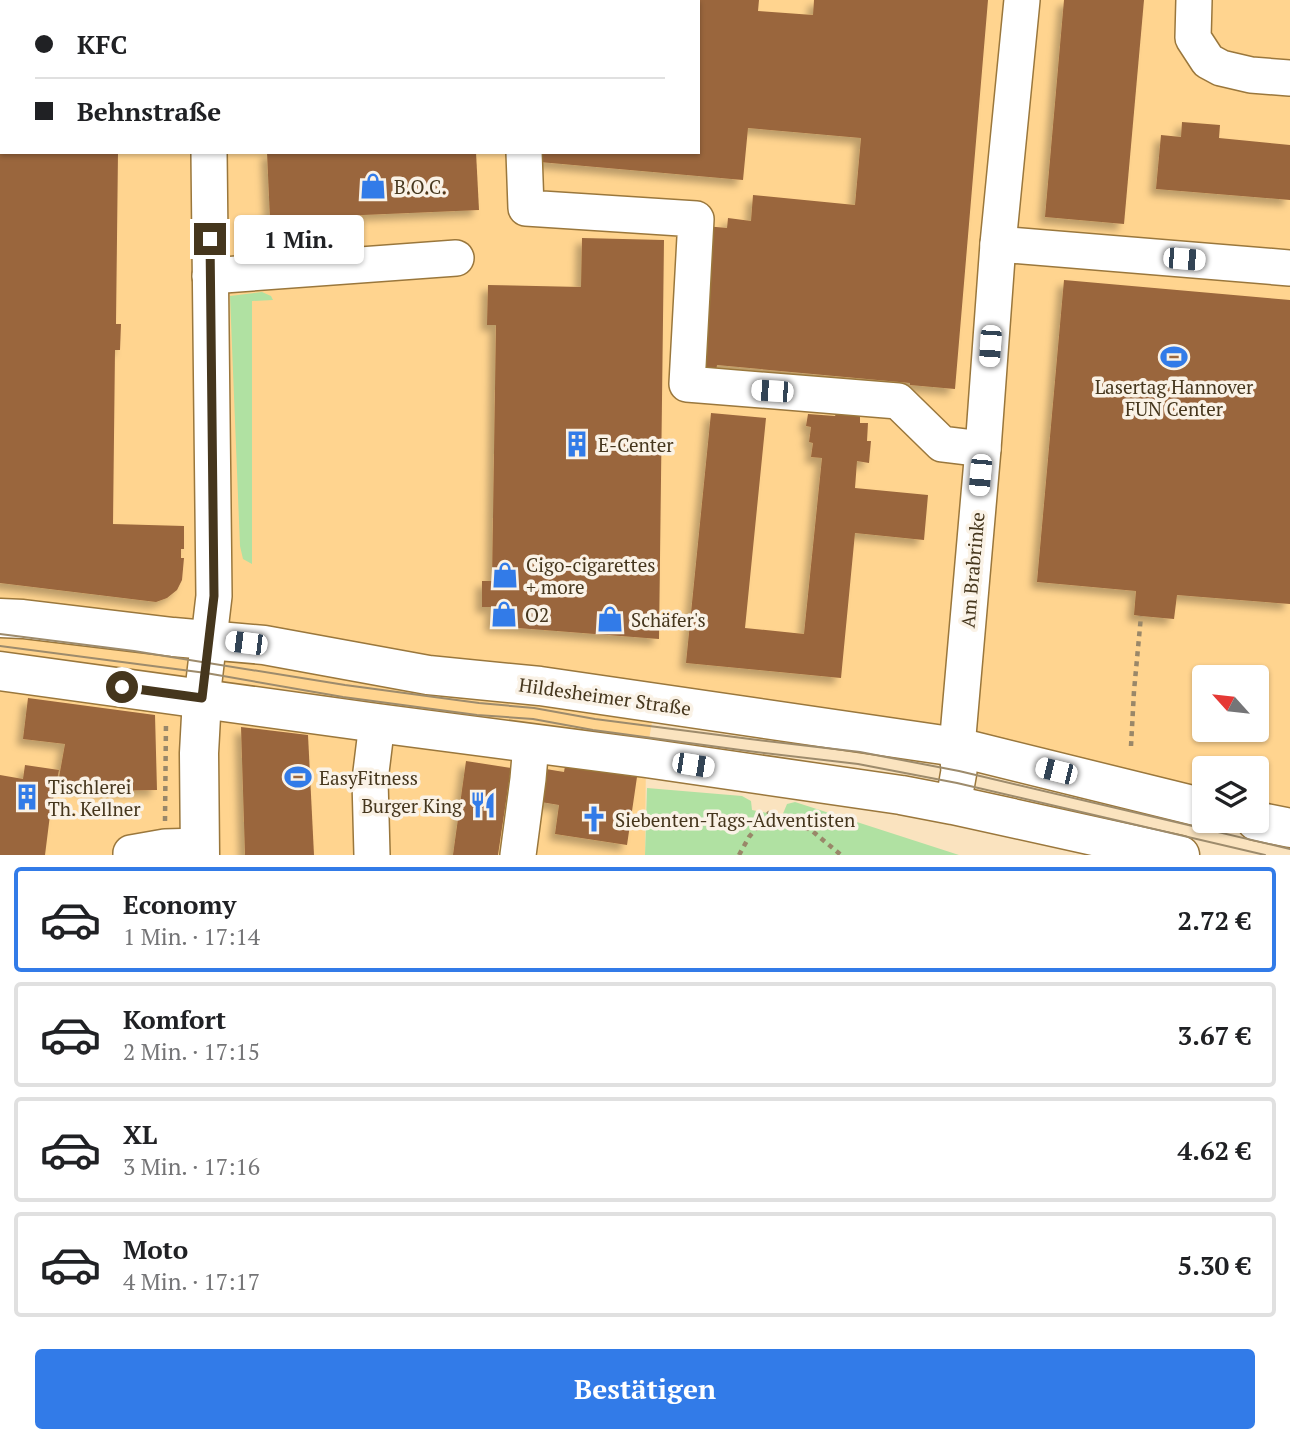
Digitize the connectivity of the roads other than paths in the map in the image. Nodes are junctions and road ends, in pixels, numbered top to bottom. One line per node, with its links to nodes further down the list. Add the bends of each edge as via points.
1 (1022, 0): 6 (street, Am Brabrinke)
2 (1194, 0): 3 (street, via 1193,38 1208,61 1251,75)
3 (1290, 78)
4 (209, 154): 9 (street)
5 (524, 154): 10 (street, via 526,208 696,219 687,384 898,401 942,444)
6 (998, 244): 8 (street); 10 (street, Am Brabrinke)
7 (456, 258): 9 (street)
8 (1290, 268)
9 (210, 276): 12 (street, via 214,596)
10 (983, 449): 16 (street, Am Brabrinke)
11 (0, 618): 12 (main road, Hildesheimer Straße)
12 (210, 640): 14 (street); 16 (main road, Hildesheimer Straße, via 428,675 540,686)
13 (0, 671): 14 (main road)
14 (186, 696): 15 (main road); 22 (main road, via 199,753)
15 (377, 723): 17 (main road); 24 (street, via 370,780)
16 (957, 747): 18 (street, Am Brabrinke, via 959,771); 19 (main road, Hildesheimer Straße)
17 (529, 761): 18 (main road, via 646,758); 25 (street, via 509,813); 26 (street)
18 (953, 805): 27 (main road)
19 (1192, 805)
20 (1269, 824): 21 (main road)
21 (1290, 828)
22 (189, 849): 23 (street)
23 (131, 855)
24 (372, 855)
25 (503, 855)
26 (518, 855)
27 (1180, 855)

